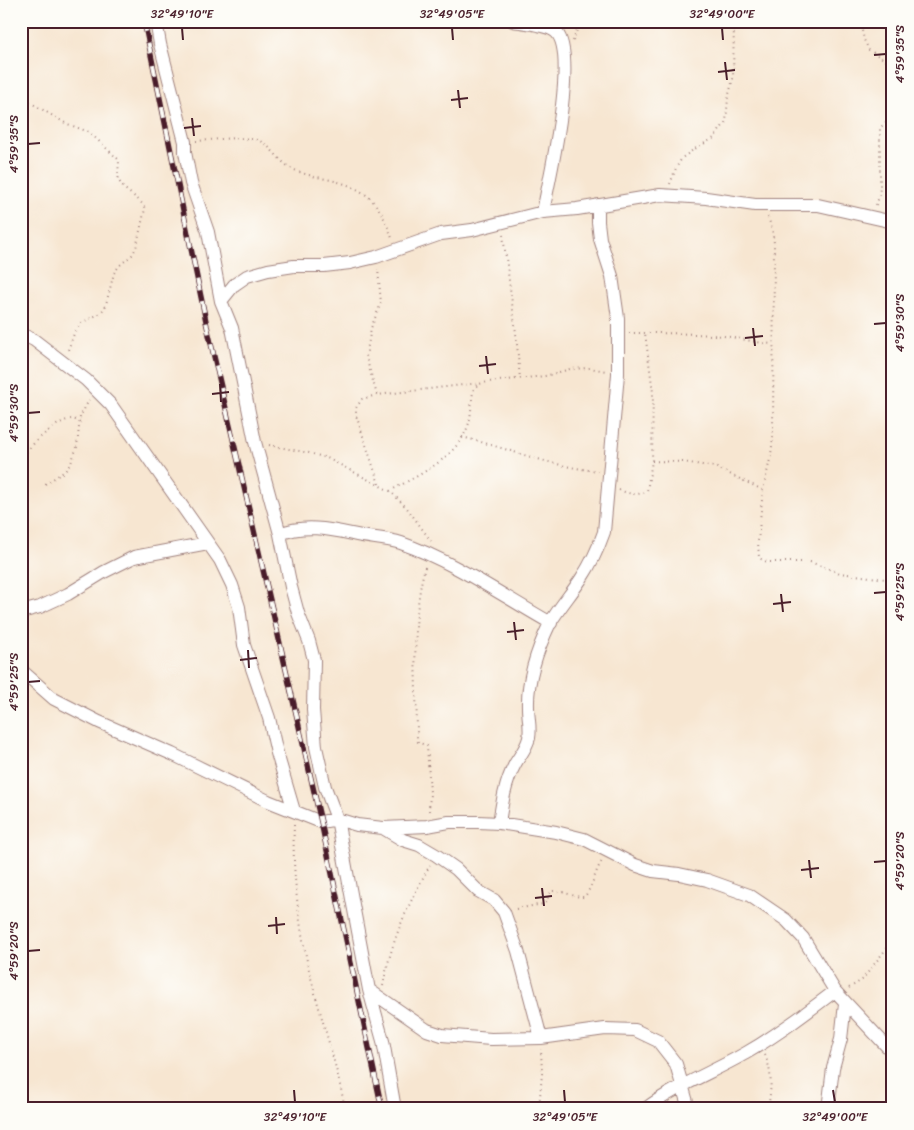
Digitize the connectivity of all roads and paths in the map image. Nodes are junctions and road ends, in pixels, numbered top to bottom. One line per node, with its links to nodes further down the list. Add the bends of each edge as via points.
1 (156, 21): 8 (street)
2 (514, 21): 12 (street, via 553,29 563,44 561,115)
3 (734, 21): 9 (path, via 733,79 726,122 714,138 682,158)
4 (860, 21): 5 (path, via 869,50)
5 (893, 64)
6 (21, 97): 23 (path, via 96,138 119,160 118,174 122,185 138,198 145,209 136,248 114,273 105,308 81,323)
7 (893, 115): 13 (path, via 880,128 879,197)
8 (185, 142): 16 (path, via 259,141 288,166 304,174 357,188 374,202 387,222); 18 (street, via 191,183 208,232)
9 (660, 195): 10 (street); 11 (street)
10 (598, 205): 12 (street); 19 (street, via 600,239 610,268)
11 (755, 205): 13 (street, via 818,205); 22 (path, via 768,218 774,243)
12 (543, 212): 15 (street)
13 (868, 215): 14 (street)
14 (893, 222)
15 (501, 223): 16 (street, via 441,234); 25 (path)
16 (396, 250): 17 (street)
17 (376, 257): 18 (street, via 324,266 268,270 234,284); 28 (path, via 381,303 371,328 366,357)
18 (221, 301): 31 (street, via 232,328)
19 (617, 333): 20 (path); 24 (street)
20 (645, 333): 22 (path, via 724,336); 33 (path, via 654,392)
21 (21, 334): 23 (street)
22 (773, 344): 38 (path, via 773,437)
23 (63, 362): 27 (street)
24 (618, 374): 25 (path, via 590,368 570,369); 34 (street)
25 (520, 379): 26 (path)
26 (484, 383): 28 (path); 30 (path, via 474,388 470,419)
27 (96, 390): 29 (path, via 82,412); 41 (street, via 111,405)
28 (377, 395): 36 (path, via 362,399 356,408)
29 (80, 422): 32 (path, via 72,419 56,426 25,452); 35 (path, via 71,463)
30 (462, 437): 34 (path, via 580,470); 39 (path, via 452,451 430,468)
31 (255, 442): 36 (path, via 326,458); 40 (street)
32 (21, 460)
33 (652, 461): 37 (path, via 648,490 636,495); 38 (path, via 714,467)
34 (611, 472): 37 (street)
35 (45, 484)
36 (379, 484): 39 (path)
37 (609, 487): 45 (street, via 604,532 596,555)
38 (763, 490): 43 (path, via 759,558 768,562 810,562 861,577)
39 (390, 491): 42 (path, via 407,508)
40 (280, 534): 42 (street, via 306,528 332,530); 48 (street, via 290,587 314,660 316,747)
41 (208, 543): 44 (street, via 134,557 68,594); 47 (street, via 220,560 239,607 244,645 269,718)
42 (431, 551): 45 (street, via 449,565); 50 (path, via 419,591 414,669 417,739 426,746 427,752 430,803)
43 (893, 580)
44 (21, 612)
45 (551, 622): 49 (street, via 530,677 530,725 526,749 507,782)
46 (21, 670): 47 (street, via 54,698 99,722)
47 (294, 811): 48 (street, via 321,822); 64 (path, via 295,885 307,961)
48 (337, 820): 51 (street); 56 (street)
49 (500, 823): 50 (street, via 449,822); 52 (street, via 584,839)
50 (427, 826): 51 (street)
51 (383, 828): 53 (street)
52 (609, 852): 54 (path, via 597,868 584,897 551,891 543,904); 57 (street, via 635,866 707,880 749,895 786,920 803,938)
53 (436, 854): 54 (street, via 478,891 494,900); 58 (path, via 401,921 390,953)
54 (504, 912): 60 (street)
55 (893, 940): 57 (path, via 862,980)
56 (370, 990): 58 (street); 65 (street)
57 (834, 991): 59 (street); 61 (street)
58 (381, 998): 60 (street, via 427,1030 442,1035)
59 (845, 1004): 62 (street); 70 (street)
60 (541, 1038): 63 (street, via 605,1029 635,1030 658,1041 676,1064); 66 (path)
61 (761, 1043): 63 (street); 69 (path, via 770,1068 772,1086)
62 (893, 1053)
63 (682, 1086): 67 (street); 68 (street)
64 (346, 1109)
65 (395, 1109)
66 (539, 1109)
67 (645, 1109)
68 (689, 1109)
69 (768, 1109)
70 (828, 1109)

